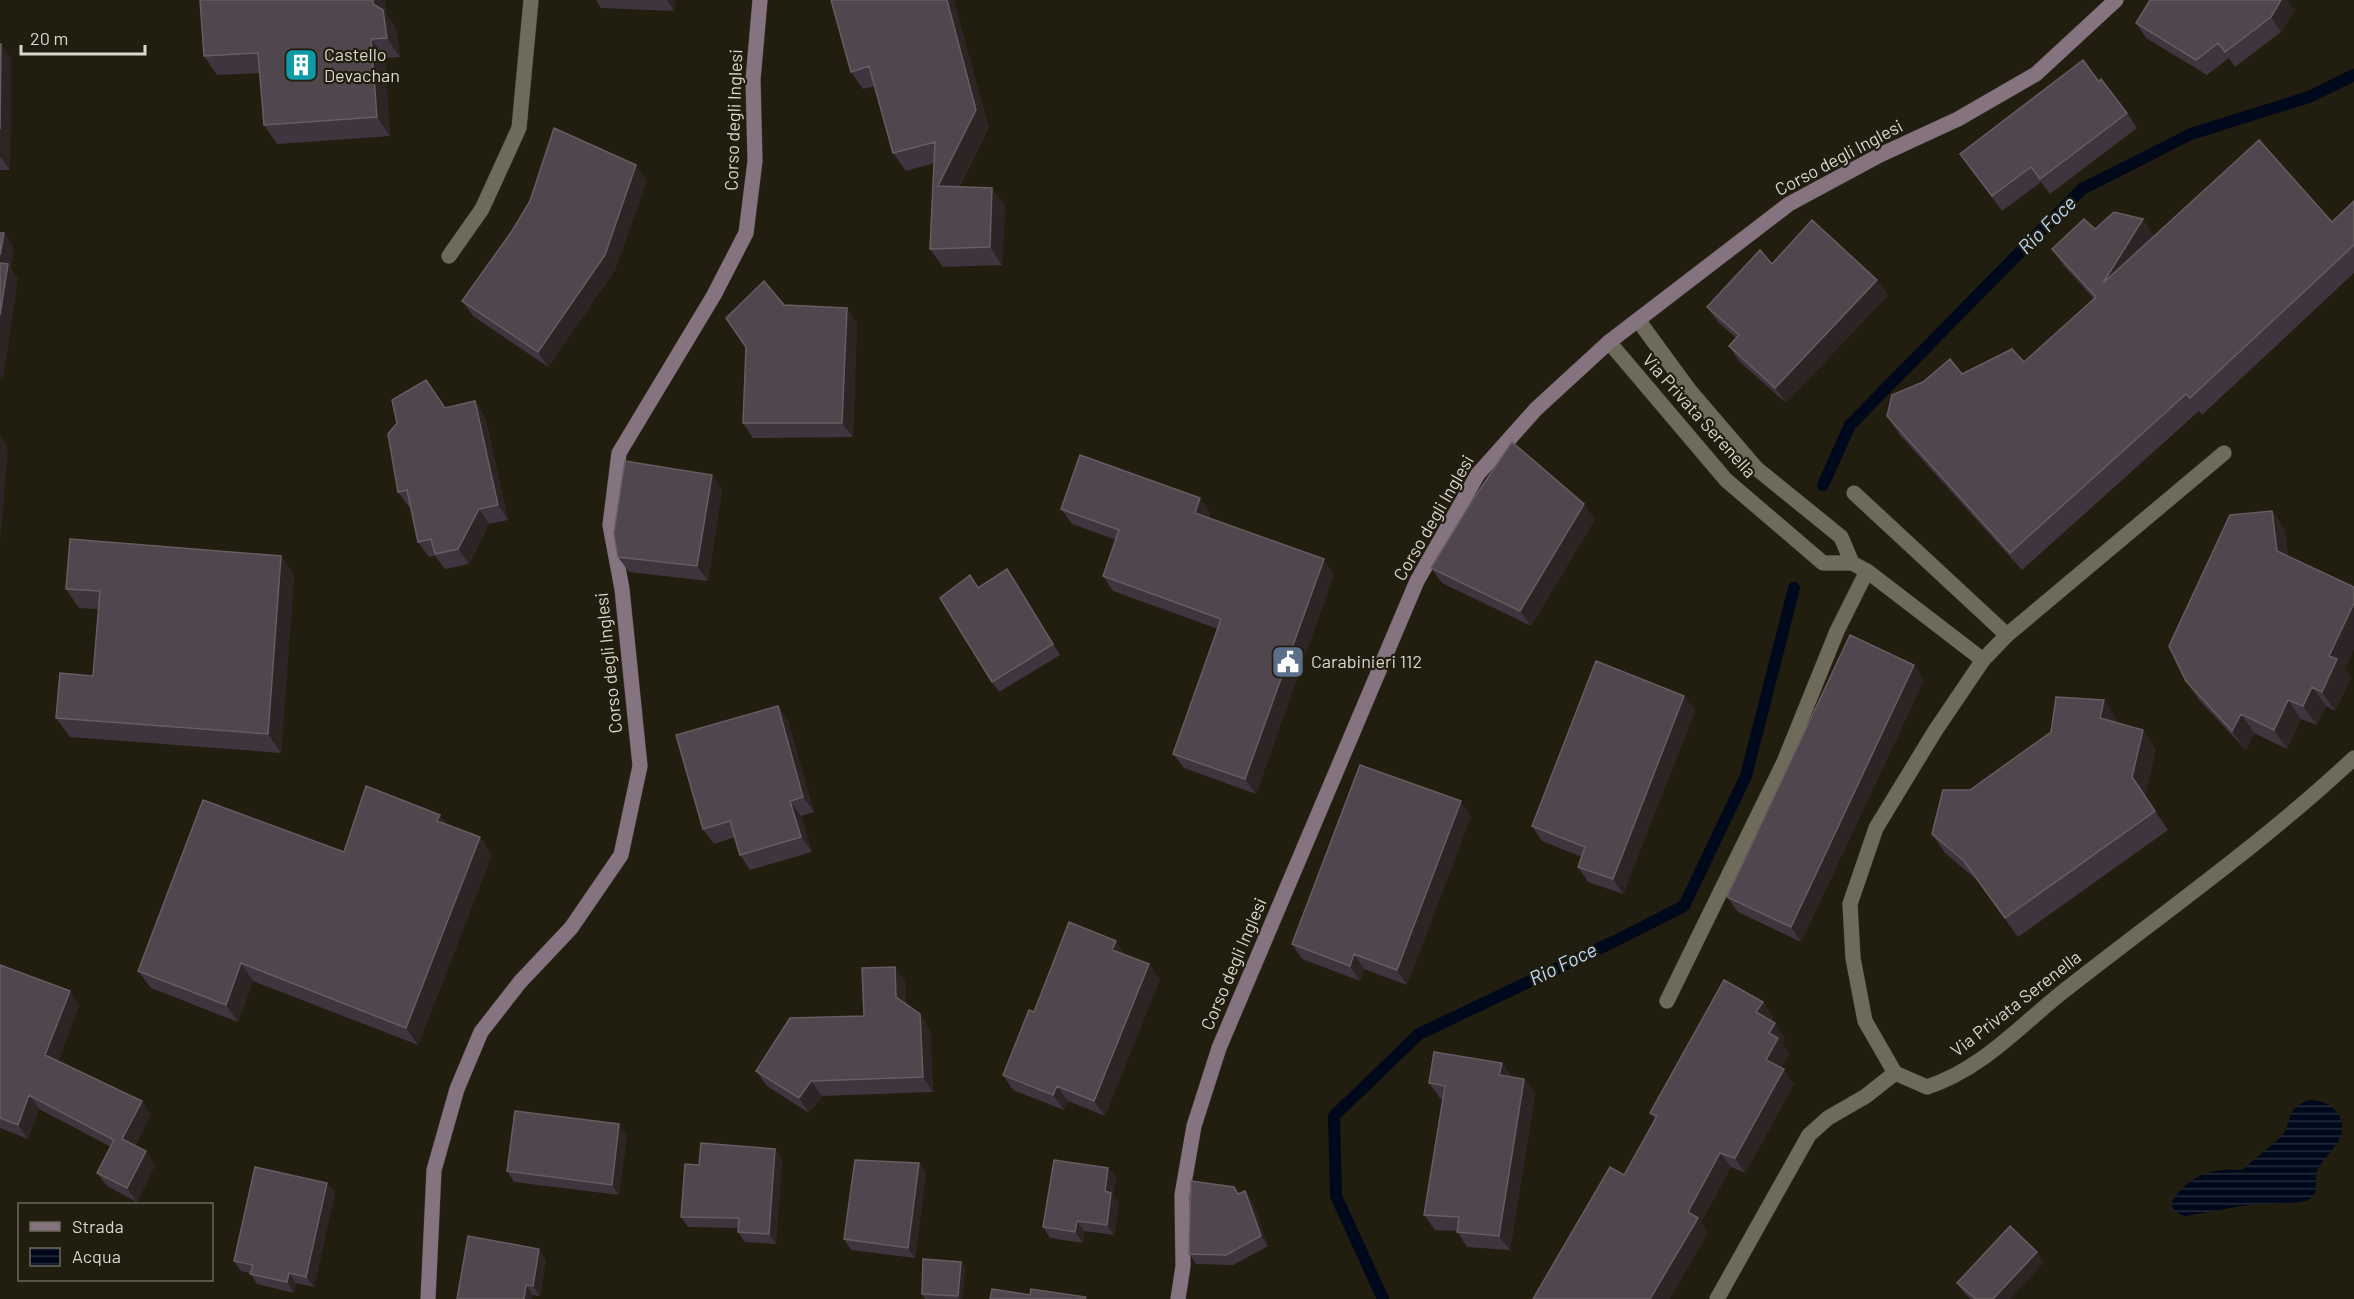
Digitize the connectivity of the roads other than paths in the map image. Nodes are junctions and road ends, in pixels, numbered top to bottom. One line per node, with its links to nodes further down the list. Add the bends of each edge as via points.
1 (531, 0): 4 (street, via 519,128 482,209)
2 (760, 0): 16 (main road, Corso degli Inglesi, via 753,80 755,161 746,233 714,295 619,453 610,525 622,590 640,766 621,855 572,928 520,982 482,1032 458,1089 434,1170)
3 (2116, 0): 5 (main road, Corso degli Inglesi, via 2036,74 1958,119 1789,204)
4 (449, 256)
5 (1638, 320): 6 (main road, Corso degli Inglesi); 9 (street, Via Privata Serenella, via 1690,392 1756,468 1841,537)
6 (1609, 342): 9 (street, Via Privata Serenella, via 1726,480 1823,563); 17 (main road, Corso degli Inglesi, via 1536,409 1478,474 1417,581 1216,1060 1194,1126 1182,1195 1183,1266)
7 (2224, 453): 11 (street)
8 (1854, 493): 11 (street)
9 (1852, 563): 10 (street, Via Privata Serenella)
10 (1868, 571): 12 (street, Via Privata Serenella); 14 (street, via 1837,631 1784,762)
11 (2007, 635): 12 (street)
12 (1983, 660): 15 (street, via 1876,828 1850,904 1853,958 1865,1021)
13 (2354, 758): 15 (street, Via Privata Serenella, via 2223,871 2060,994 1986,1056 1950,1080 1927,1087)
14 (1667, 1001)
15 (1895, 1073): 18 (street, via 1828,1118 1809,1136)
16 (428, 1299)
17 (1178, 1299)
18 (1717, 1299)

